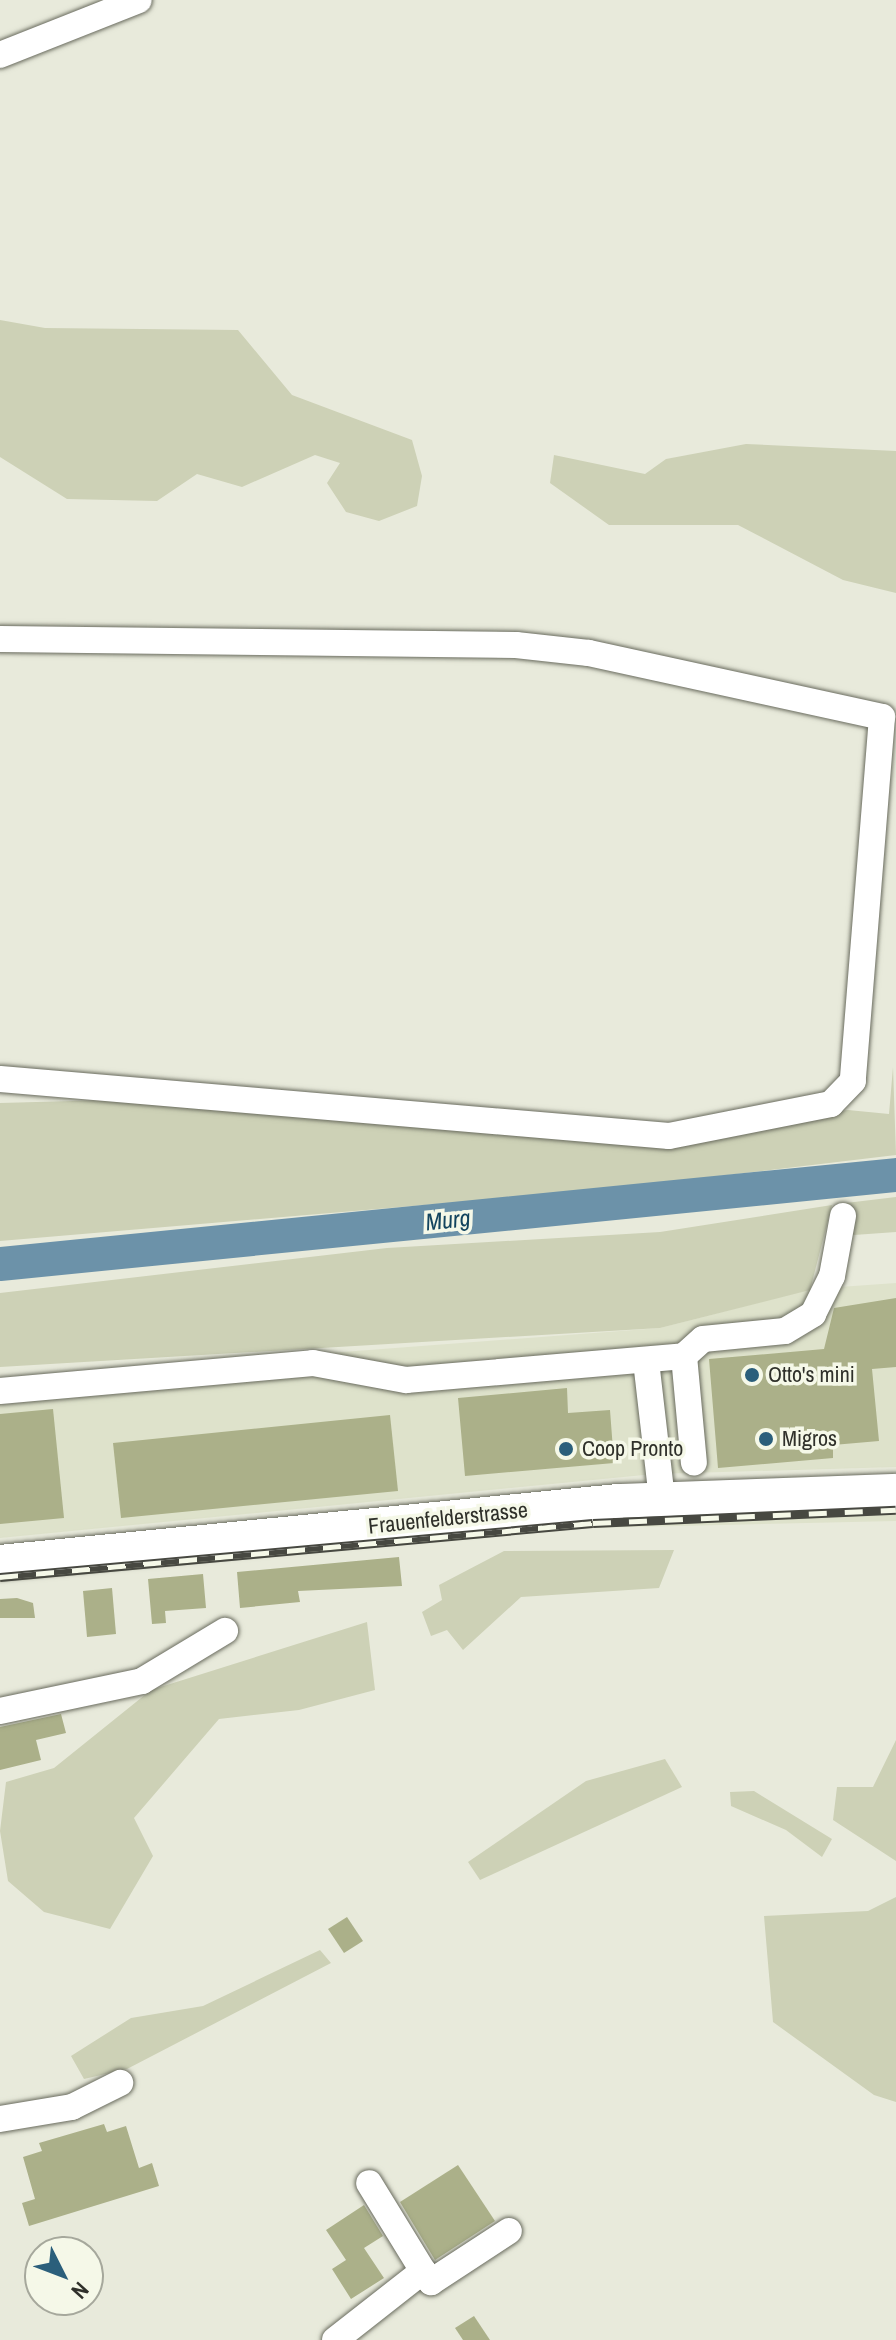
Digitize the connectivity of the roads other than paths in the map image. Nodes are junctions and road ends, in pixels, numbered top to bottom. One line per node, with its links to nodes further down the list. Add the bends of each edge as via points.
1 (139, 0): 2 (street)
2 (0, 55)
3 (0, 639): 4 (street, via 516,645 589,653 882,717 860,1061 847,1092 831,1104 669,1136)
4 (0, 1079)
5 (843, 1216): 6 (street, via 832,1276 813,1314 785,1331 703,1339)
6 (684, 1356): 7 (street); 9 (street)
7 (646, 1361): 8 (street, via 406,1380 313,1363); 11 (street)
8 (0, 1391)
9 (694, 1463)
10 (896, 1491): 11 (main road, Frauenfelderstrasse)
11 (662, 1499): 12 (main road, Frauenfelderstrasse)
12 (0, 1562)
13 (225, 1631): 14 (street, via 142,1681)
14 (0, 1711)
15 (120, 2083): 16 (street, via 72,2107)
16 (0, 2119)
17 (369, 2183): 19 (street)
18 (509, 2231): 19 (street, via 431,2282)
19 (423, 2271): 20 (street)
20 (335, 2340)

